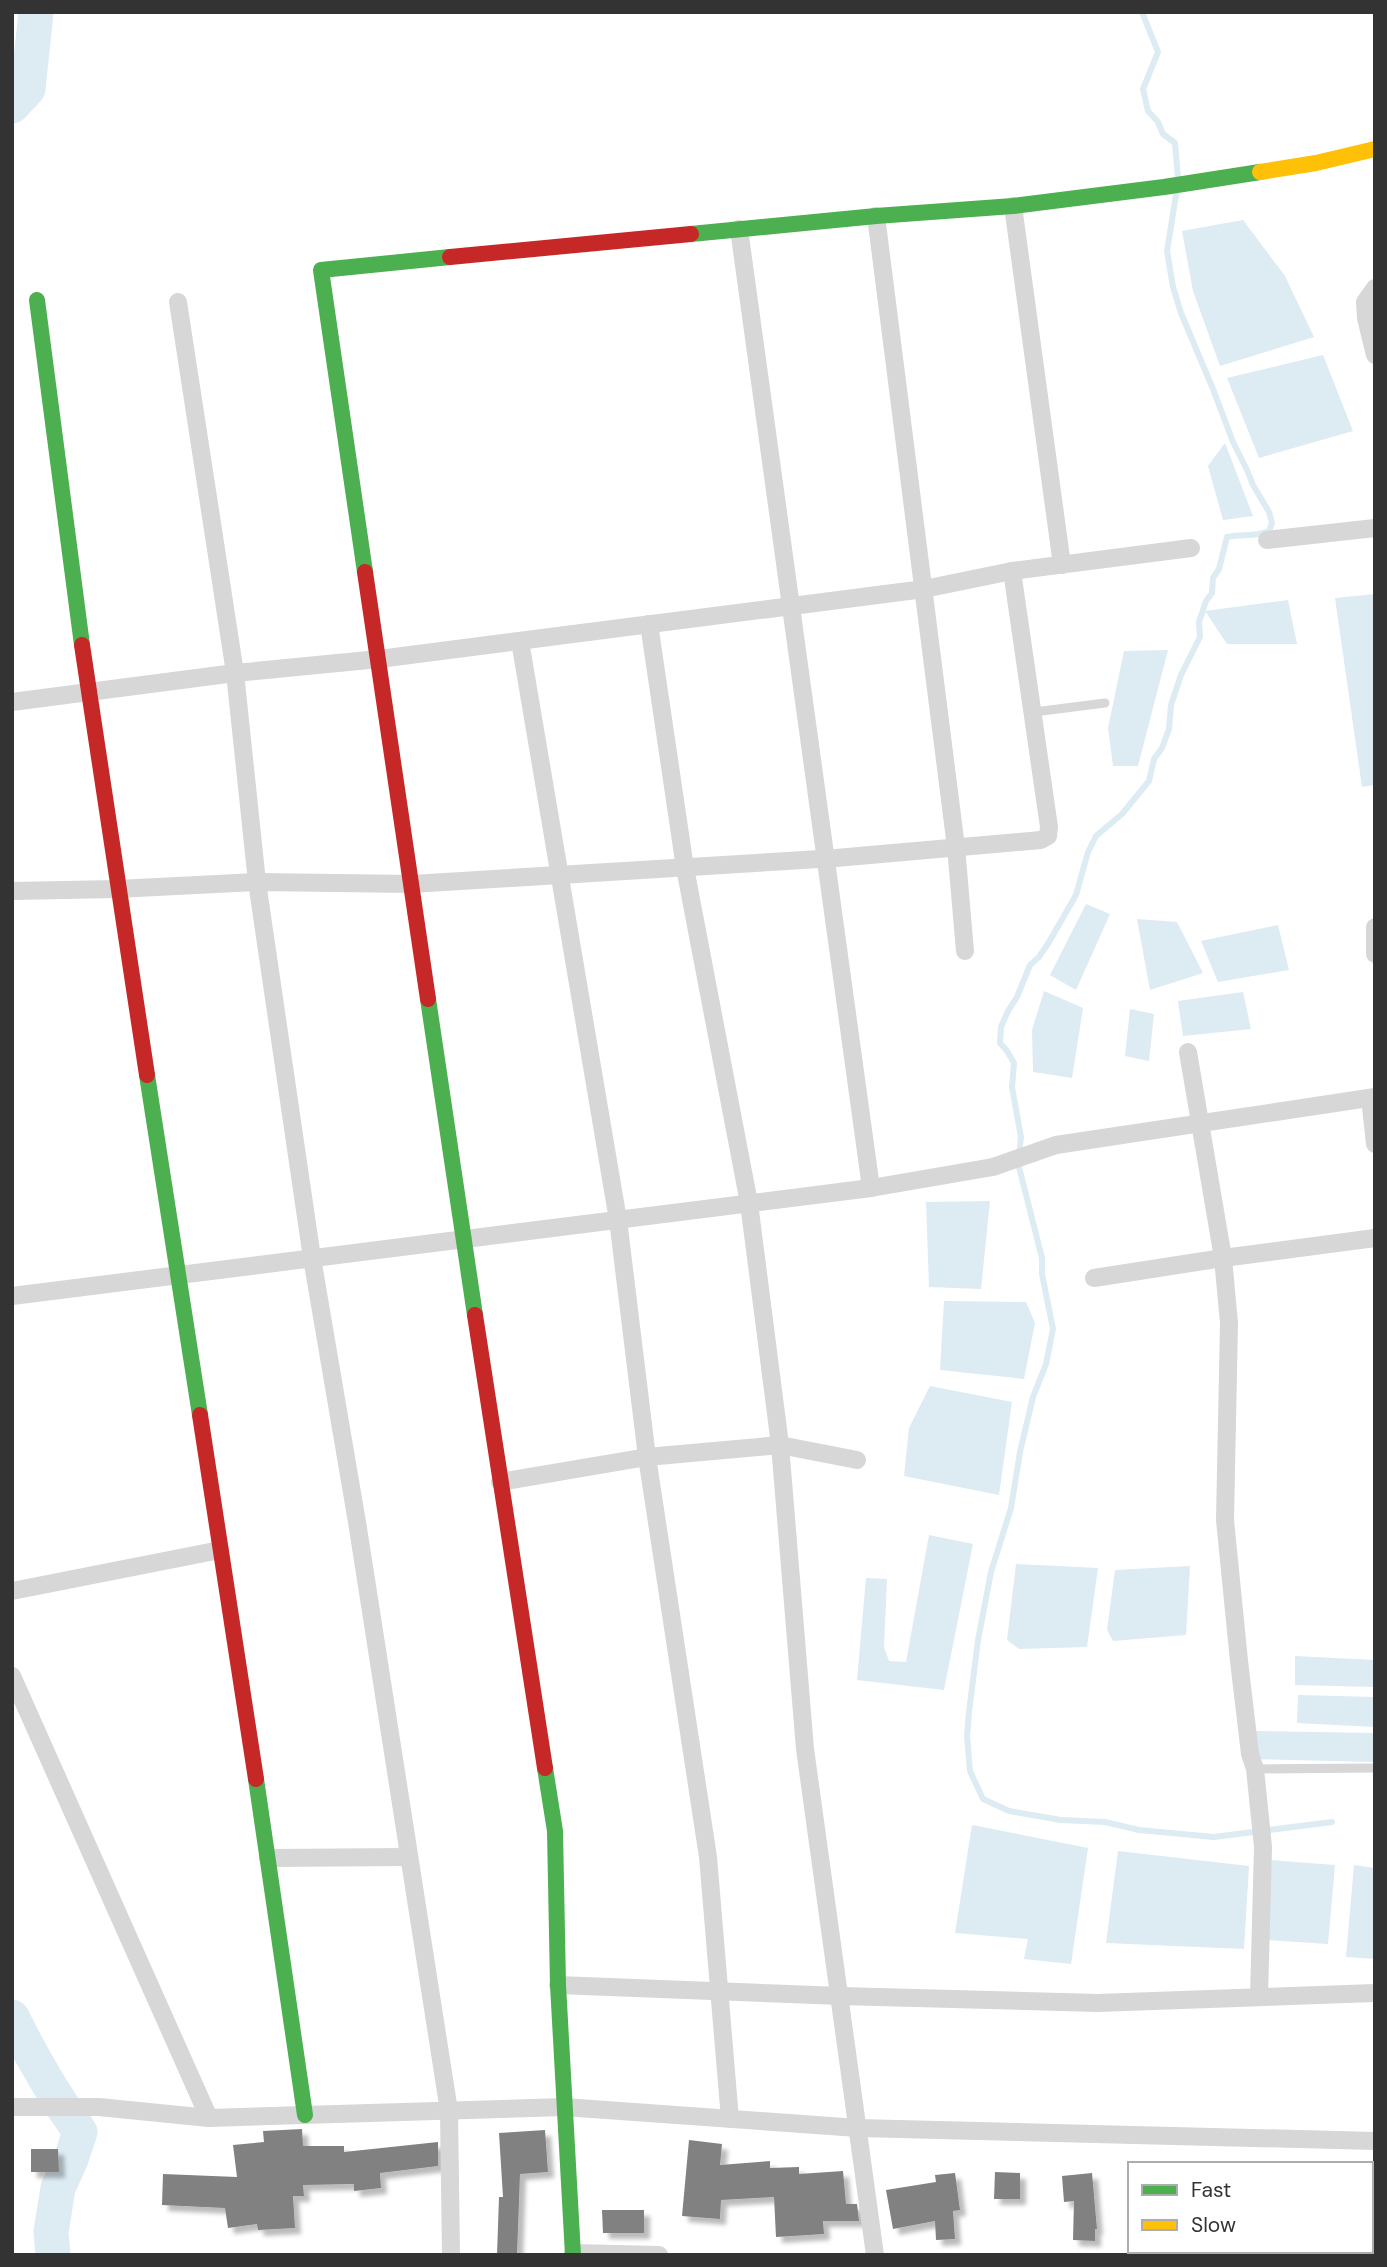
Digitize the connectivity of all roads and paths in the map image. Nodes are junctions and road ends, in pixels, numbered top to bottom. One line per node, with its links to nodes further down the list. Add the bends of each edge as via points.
1 (1375, 149): 2 (street, via 1191,183)
2 (1013, 206): 3 (street); 12 (street)
3 (876, 216): 4 (street); 14 (street)
4 (740, 229): 15 (street); 18 (street, via 321,270)
5 (1375, 288): 8 (street, via 1365,302)
6 (37, 300): 20 (street)
7 (178, 302): 19 (street)
8 (1375, 355)
9 (1375, 528): 10 (street)
10 (1267, 540)
11 (1191, 548): 12 (street)
12 (1062, 565): 13 (street)
13 (1012, 571): 14 (street); 23 (street)
14 (924, 589): 15 (street); 24 (street)
15 (792, 606): 16 (street); 25 (street)
16 (649, 624): 17 (street); 26 (street)
17 (520, 640): 18 (street); 27 (street)
18 (379, 659): 19 (street); 29 (street)
19 (235, 673): 20 (street); 28 (street)
20 (88, 693): 21 (street); 30 (street)
21 (12, 702)
22 (1105, 703): 23 (lane)
23 (1034, 712): 24 (street, via 1048,836)
24 (956, 847): 25 (street); 33 (street)
25 (824, 859): 26 (street); 39 (street)
26 (685, 868): 27 (street); 40 (street)
27 (560, 876): 29 (street); 41 (street)
28 (257, 882): 29 (street); 30 (street); 44 (street)
29 (412, 884): 43 (street)
30 (117, 889): 31 (street); 46 (street)
31 (12, 891)
32 (1375, 927): 34 (street)
33 (965, 951)
34 (1375, 954)
35 (1188, 1052): 37 (street)
36 (1372, 1098): 37 (street); 38 (street)
37 (1200, 1122): 39 (street, via 1056,1145 993,1167); 45 (street)
38 (1375, 1144)
39 (871, 1188): 40 (street)
40 (749, 1203): 41 (street); 49 (street)
41 (618, 1220): 43 (street); 50 (street)
42 (1375, 1238): 45 (street)
43 (463, 1239): 44 (street); 52 (street)
44 (312, 1258): 46 (street); 58 (street)
45 (1223, 1258): 47 (street); 57 (street, via 1229,1323 1226,1520)
46 (178, 1275): 48 (street); 53 (street)
47 (1094, 1278)
48 (12, 1296)
49 (780, 1445): 50 (street); 51 (street); 63 (street, via 805,1749)
50 (647, 1457): 52 (street); 61 (street, via 709,1857)
51 (857, 1460)
52 (500, 1482): 60 (street, via 555,1831)
53 (220, 1550): 54 (street); 59 (street)
54 (12, 1591)
55 (12, 1676): 69 (street)
56 (1375, 1768): 57 (lane)
57 (1255, 1769): 64 (street, via 1263,1847)
58 (408, 1857): 59 (street); 67 (street)
59 (268, 1858): 68 (street)
60 (558, 1985): 61 (street); 66 (street)
61 (721, 1992): 63 (street); 70 (street)
62 (1375, 1993): 64 (street)
63 (841, 1996): 64 (street, via 1098,2003); 71 (street)
64 (1259, 1997)
65 (12, 2107): 69 (street, via 99,2107)
66 (564, 2107): 67 (street); 70 (street); 73 (street)
67 (449, 2111): 68 (street); 74 (street)
68 (305, 2115): 69 (street)
69 (209, 2118)
70 (730, 2119): 71 (street)
71 (858, 2128): 72 (street); 76 (street)
72 (1375, 2141)
73 (573, 2254): 75 (street)
74 (451, 2255)
75 (659, 2255)
76 (875, 2255)

